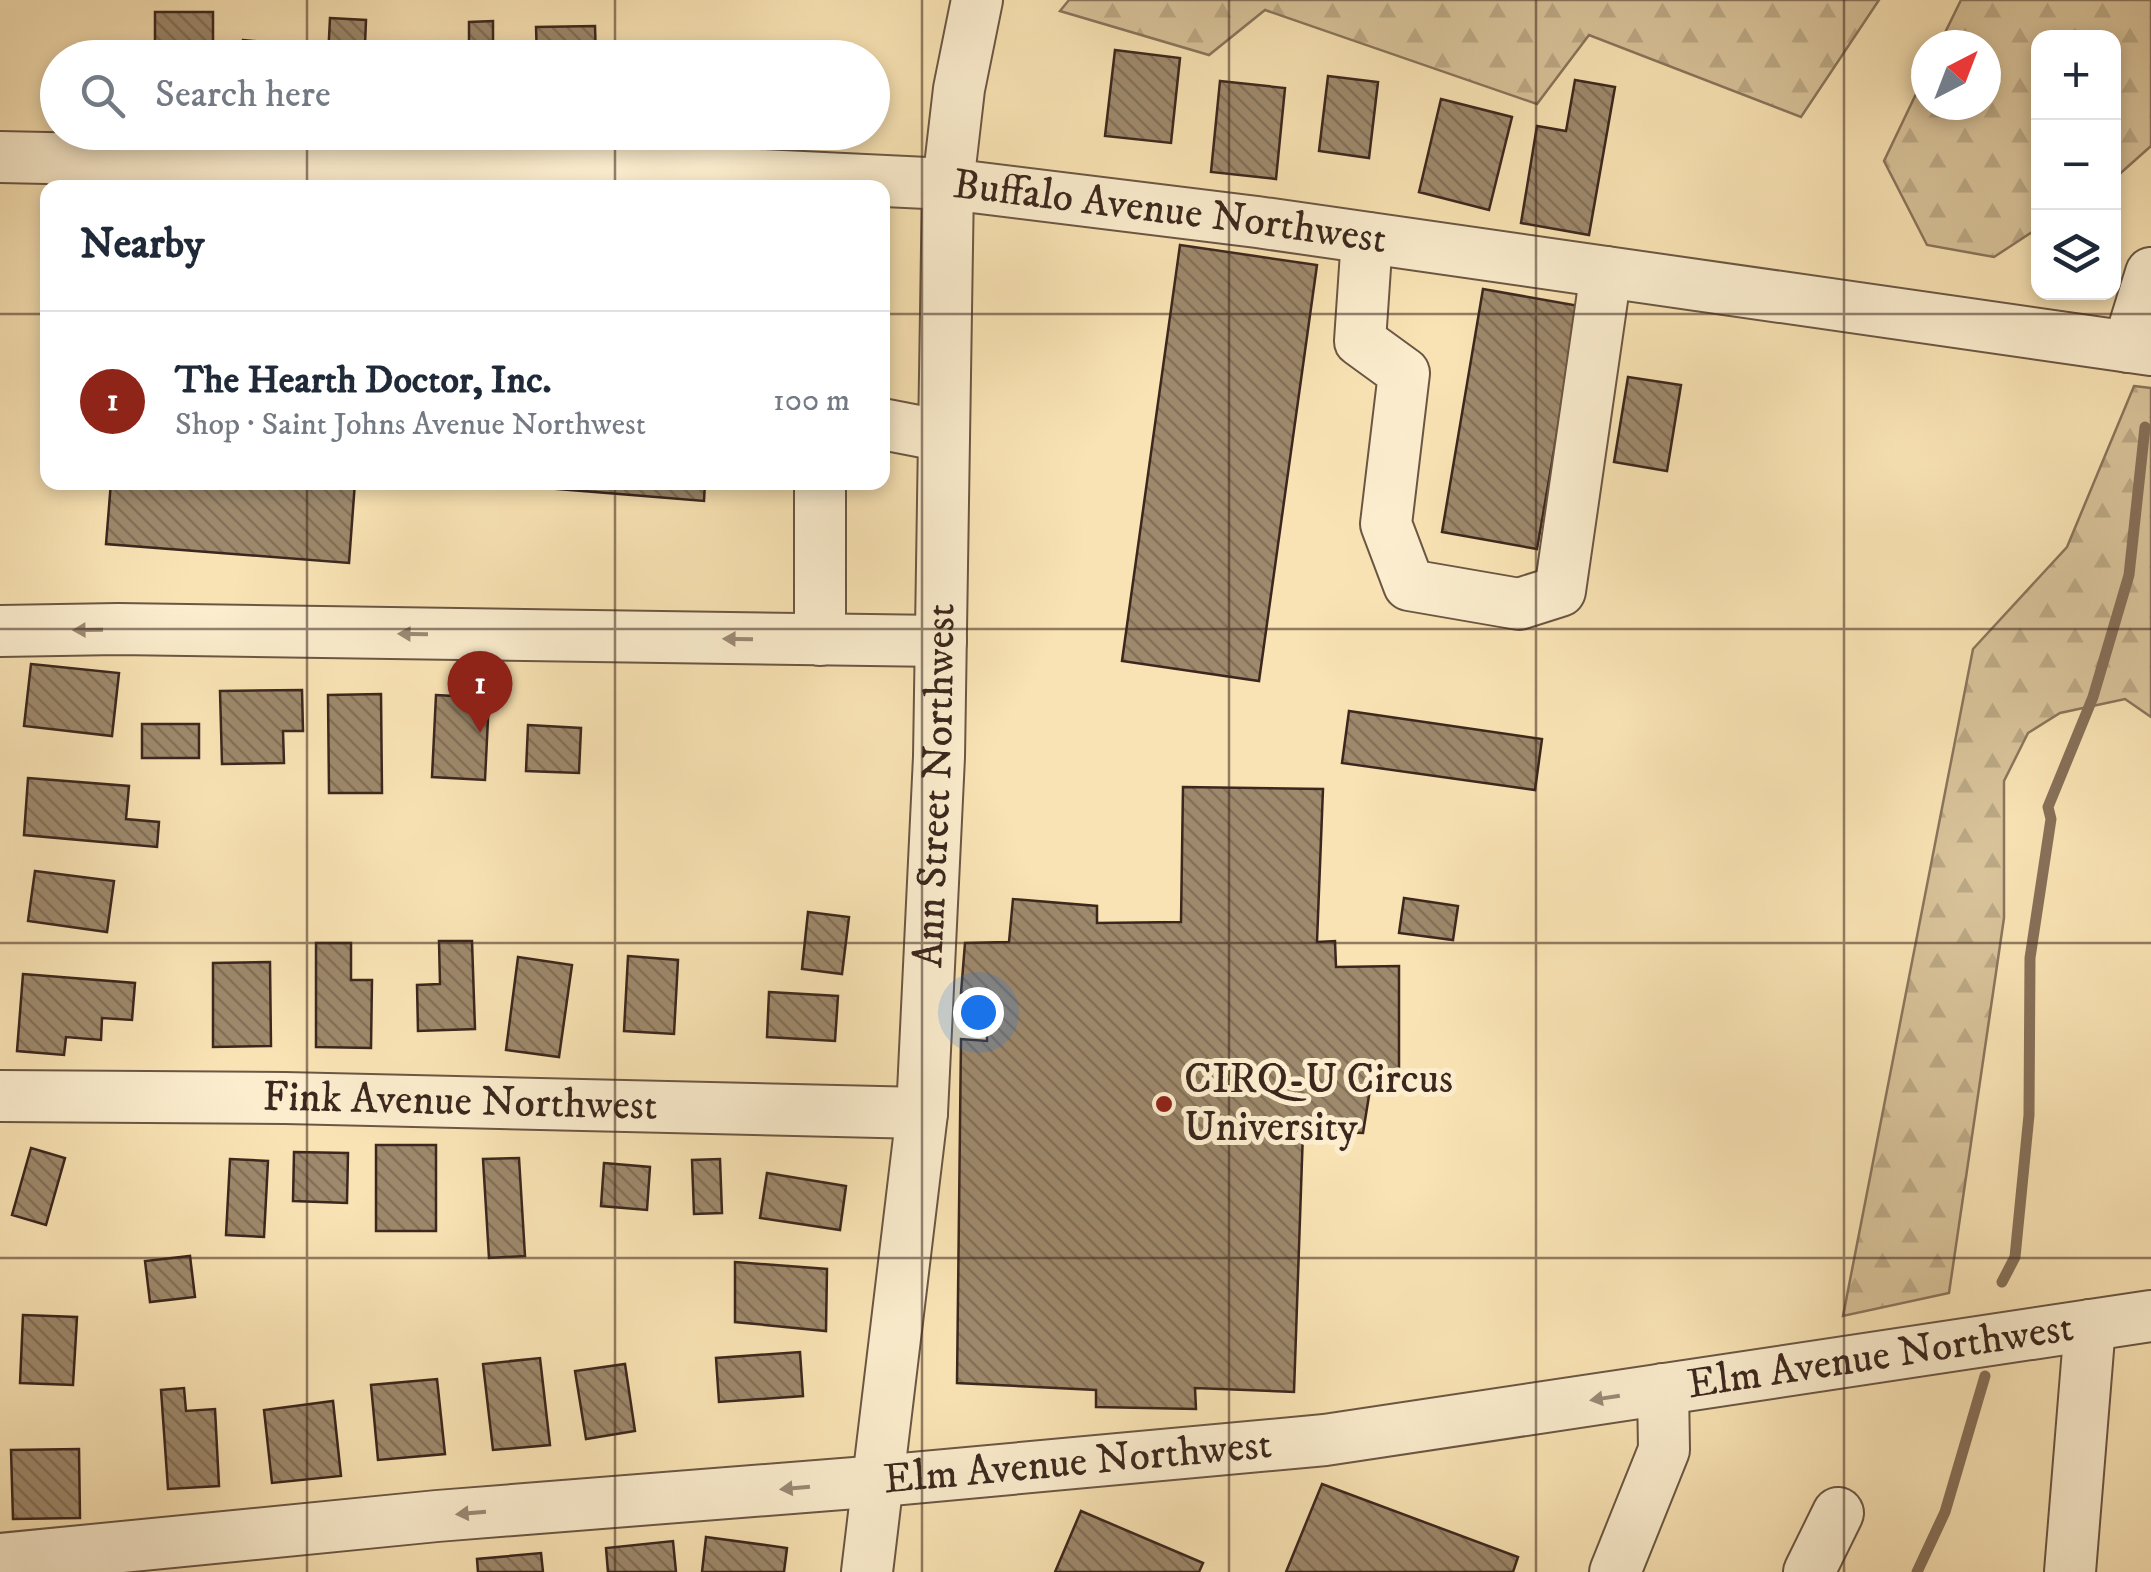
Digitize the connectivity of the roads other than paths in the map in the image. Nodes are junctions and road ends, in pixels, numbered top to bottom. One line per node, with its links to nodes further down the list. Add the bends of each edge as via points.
1 (977, 0): 6 (street, Ann Street Northwest)
2 (0, 157): 3 (street, Buffalo Avenue Northwest)
3 (203, 174): 4 (street, Buffalo Avenue Northwest, via 696,172)
4 (864, 180)
5 (890, 181): 6 (street, Buffalo Avenue Northwest)
6 (948, 184): 7 (street, Buffalo Avenue Northwest); 12 (street, Ann Street Northwest)
7 (1367, 238): 8 (street, Buffalo Avenue Northwest); 8 (street, via 1360,341 1404,373 1386,524 1409,585 1519,604 1560,591)
8 (1606, 272): 10 (street, Buffalo Avenue Northwest)
9 (2151, 273): 10 (street)
10 (2139, 348)
11 (890, 426): 12 (street)
12 (944, 436): 16 (street, Ann Street Northwest)
13 (820, 490): 15 (street)
14 (0, 630): 15 (street, one-way to 14)
15 (820, 640): 16 (street)
16 (940, 642): 18 (street, Ann Street Northwest)
17 (0, 1096): 18 (street, Fink Avenue Northwest)
18 (922, 1113): 22 (street, Ann Street Northwest)
19 (2151, 1316): 20 (street, Elm Avenue Northwest)
20 (2090, 1324): 21 (street, Elm Avenue Northwest); 28 (street)
21 (1663, 1389): 22 (street, Elm Avenue Northwest, one-way to 22, via 1325,1440); 26 (street, via 1664,1450)
22 (880, 1481): 24 (street, Elm Avenue Northwest, one-way to 24); 25 (street, Ann Street Northwest)
23 (1838, 1513): 27 (street)
24 (0, 1559)
25 (867, 1572)
26 (1615, 1572)
27 (1809, 1572)
28 (2070, 1572)

